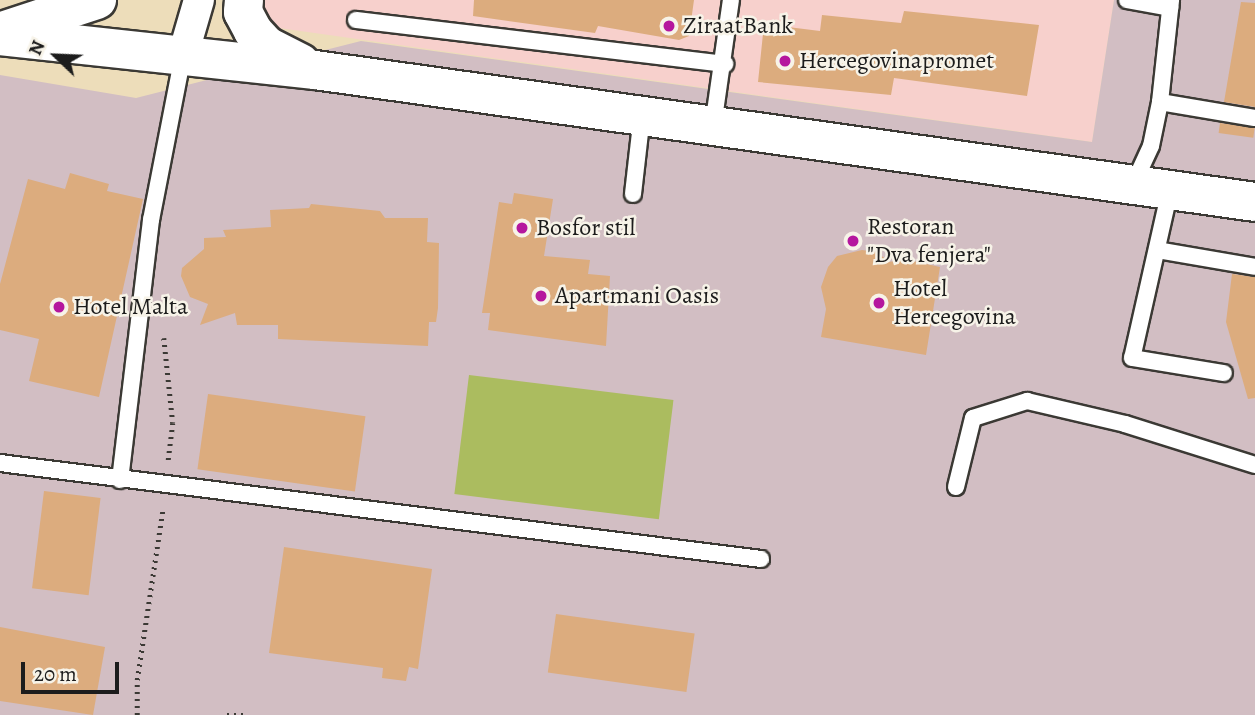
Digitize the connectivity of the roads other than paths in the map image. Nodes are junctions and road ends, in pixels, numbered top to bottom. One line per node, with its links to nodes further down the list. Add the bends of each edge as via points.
1 (97, 0): 8 (main road)
2 (199, 0): 9 (street)
3 (244, 0): 11 (main road, via 243,12 267,46)
4 (732, 0): 10 (lane)
5 (1127, 0): 6 (lane)
6 (1170, 4): 12 (lane)
7 (356, 20): 10 (lane)
8 (0, 34): 9 (main road)
9 (183, 55): 11 (main road); 24 (lane, via 151,220)
10 (724, 64): 15 (lane)
11 (315, 70): 13 (main road)
12 (1160, 102): 14 (lane); 16 (lane, via 1151,146)
13 (642, 116): 15 (main road); 17 (lane)
14 (1255, 118)
15 (713, 126): 16 (main road)
16 (1152, 187): 18 (main road); 19 (lane)
17 (634, 194)
18 (1255, 202)
19 (1157, 250): 20 (lane); 21 (lane, via 1132,358)
20 (1255, 267)
21 (1224, 373)
22 (0, 463): 24 (lane)
23 (1255, 465): 25 (lane, via 1125,424 1027,401 973,418)
24 (120, 480): 26 (lane)
25 (957, 487)
26 (761, 559)

